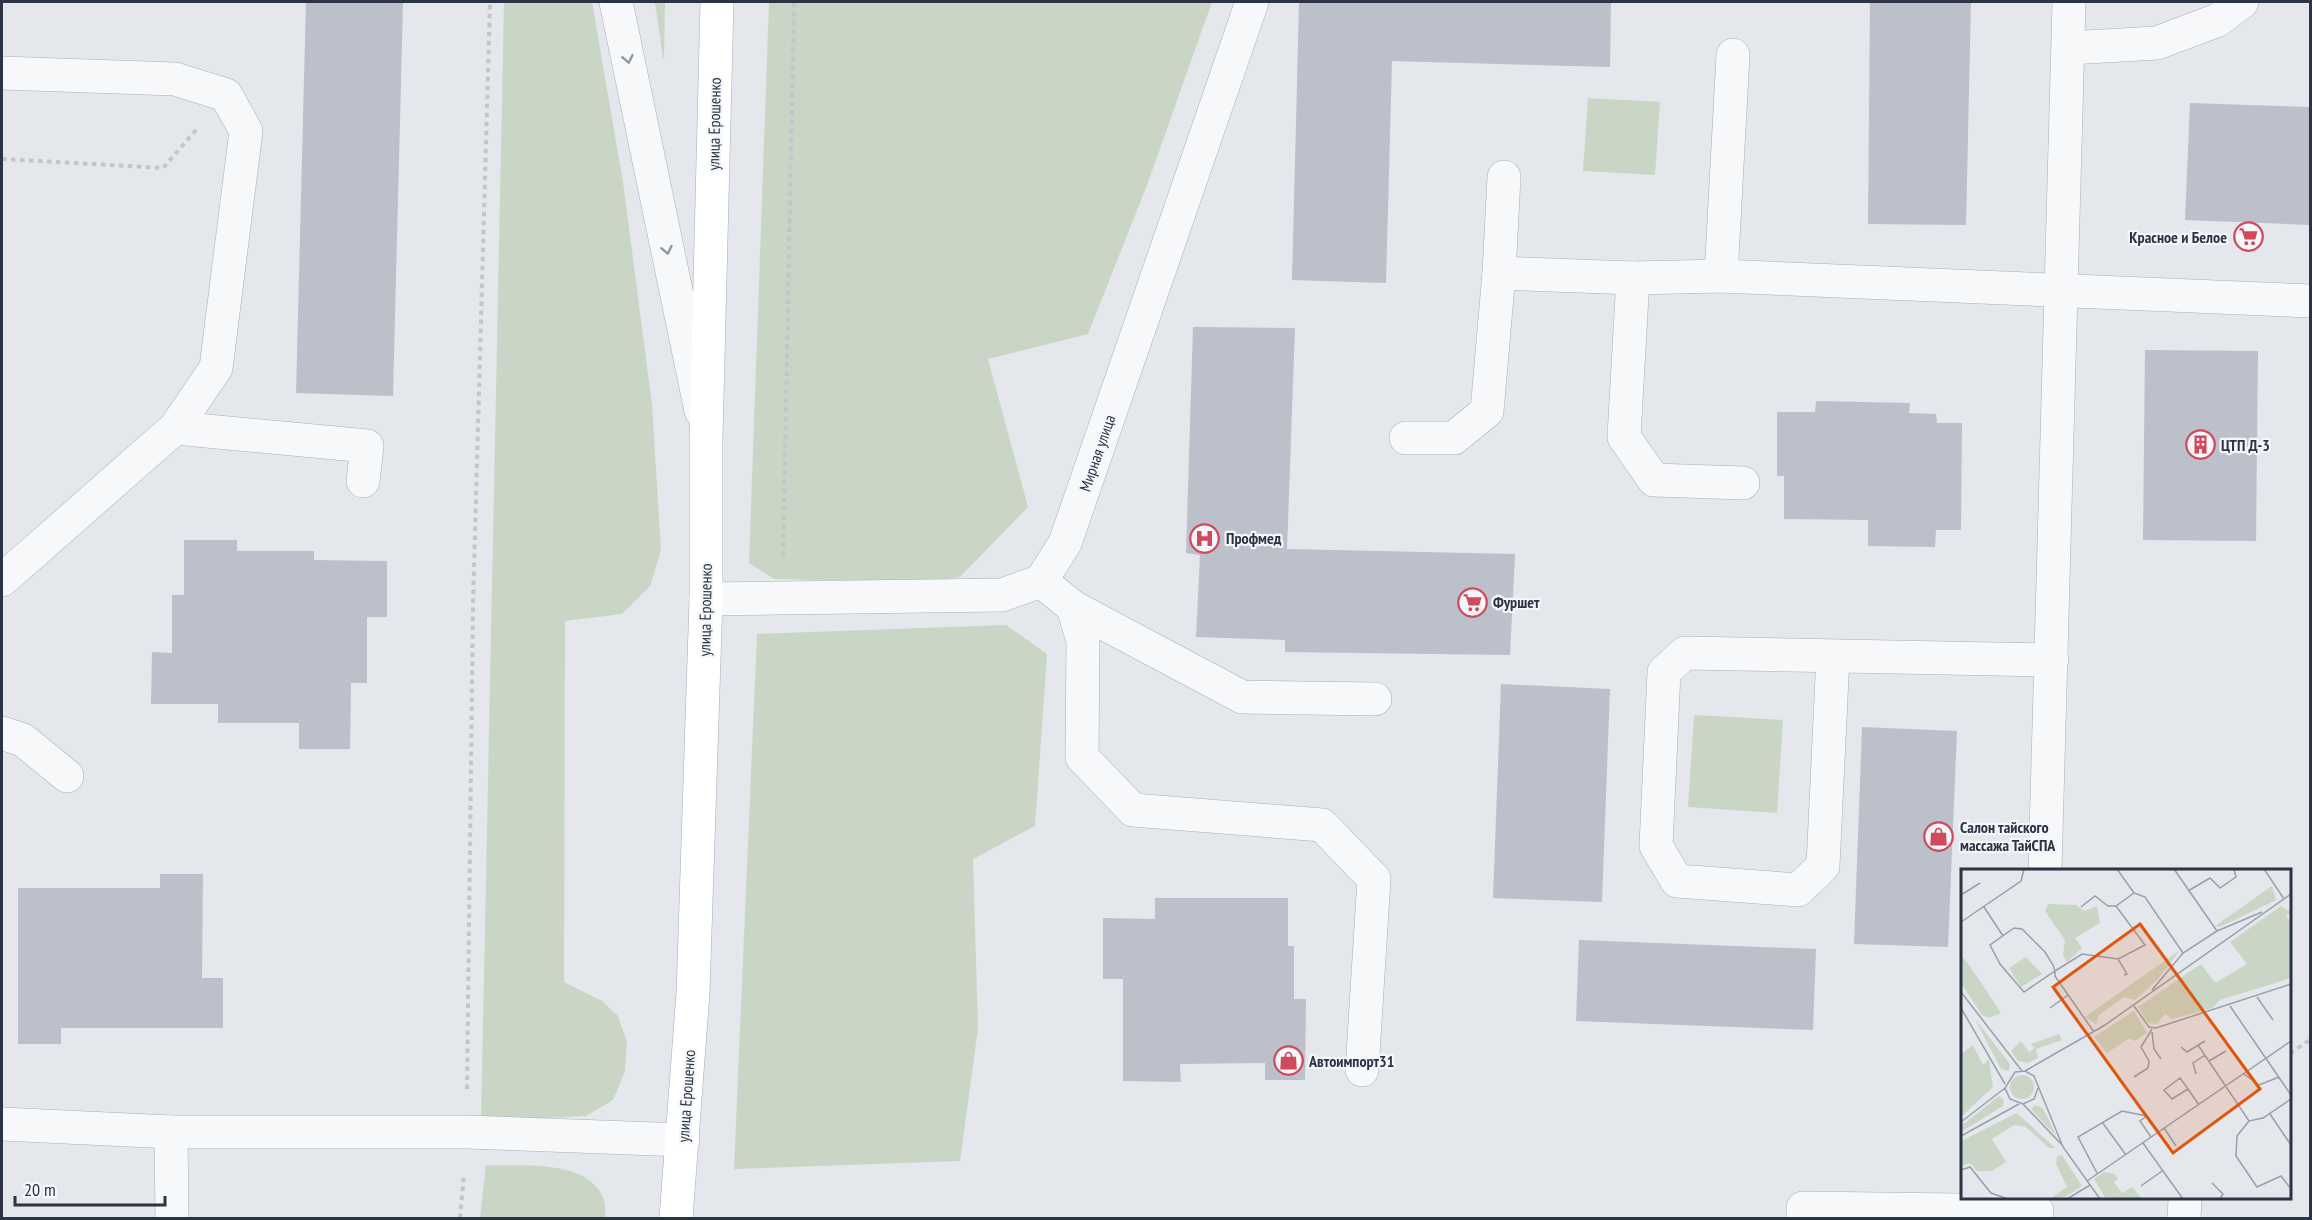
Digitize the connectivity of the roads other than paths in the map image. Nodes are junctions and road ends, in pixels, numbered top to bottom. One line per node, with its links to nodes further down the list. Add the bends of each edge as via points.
1 (616, 2): 16 (street, one-way to 16)
2 (717, 2): 16 (main road, улица Ерошенко)
3 (1252, 2): 21 (street, Мирная улица, via 1065,543)
4 (2068, 2): 6 (street)
5 (2242, 2): 6 (street, via 2218,20 2157,43)
6 (2069, 48): 13 (street)
7 (1733, 55): 11 (street)
8 (2, 73): 15 (street, via 175,80 226,95 246,131 216,368)
9 (1504, 177): 10 (street)
10 (1499, 273): 12 (street); 17 (street, via 1487,411 1454,438)
11 (1721, 276): 12 (street); 13 (street)
12 (1633, 278): 19 (street, via 1624,437 1654,480)
13 (2062, 291): 14 (street); 25 (street)
14 (2310, 301)
15 (175, 428): 18 (street, via 367,446); 20 (street)
16 (706, 438): 22 (main road, улица Ерошенко)
17 (1406, 438)
18 (363, 481)
19 (1743, 483)
20 (2, 580)
21 (1041, 581): 22 (street, via 1002,595); 23 (street)
22 (706, 599): 33 (main road, улица Ерошенко, via 693,993)
23 (1072, 608): 26 (street, via 1242,697); 30 (street, via 1083,641 1082,757 1133,810 1322,825 1374,879)
24 (1833, 656): 24 (street, via 1823,866 1798,890 1677,880 1656,846 1664,672 1685,653); 25 (street)
25 (2052, 660): 29 (street)
26 (1375, 699)
27 (2, 733): 28 (street, via 23,740)
28 (68, 776)
29 (2045, 869)
30 (1362, 1070)
31 (2, 1124): 32 (street)
32 (171, 1132): 33 (street, via 467,1132); 37 (street)
33 (683, 1140): 38 (main road, улица Ерошенко)
34 (2185, 1199): 39 (street)
35 (2037, 1209): 36 (street)
36 (1799, 1215)
37 (172, 1218)
38 (676, 1218)
39 (2184, 1218)

